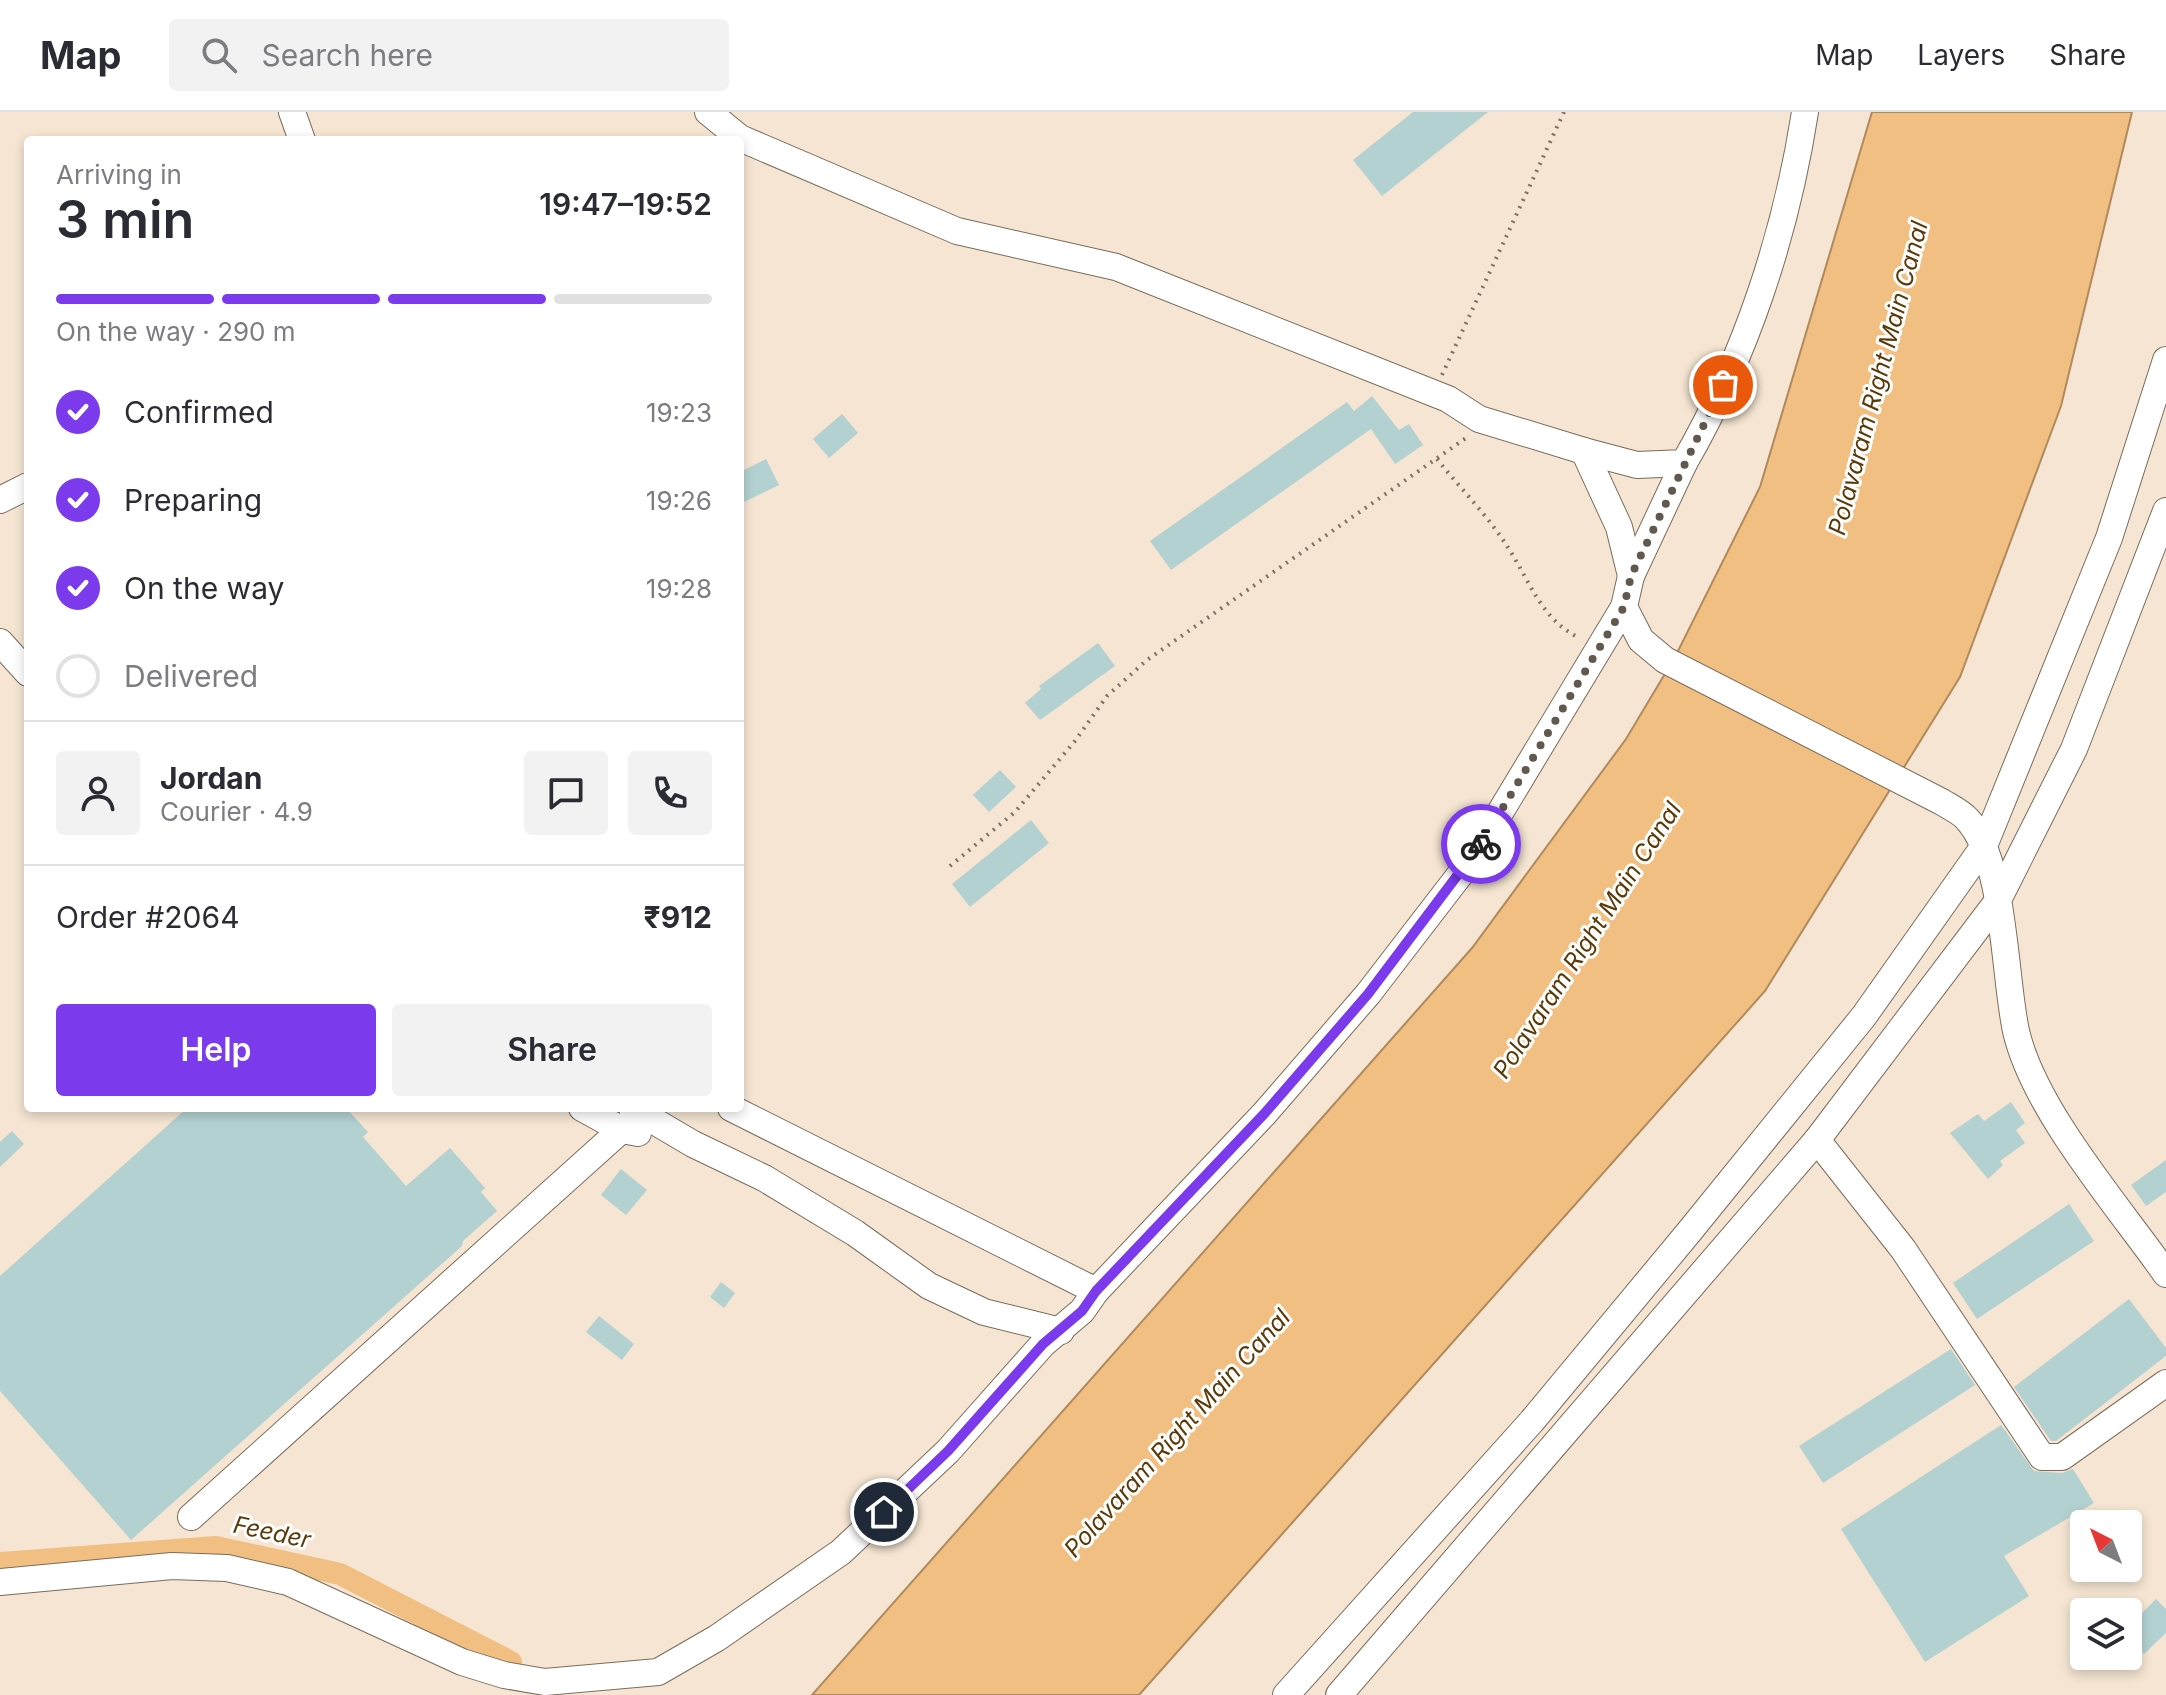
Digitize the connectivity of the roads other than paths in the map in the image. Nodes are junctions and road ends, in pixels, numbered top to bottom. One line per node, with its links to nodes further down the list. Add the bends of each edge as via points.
1 (292, 112): 4 (street)
2 (708, 112): 5 (street)
3 (1805, 112): 9 (street, via 1796,173 1749,330)
4 (301, 136)
5 (738, 136)
6 (744, 140): 8 (street, via 957,231 1116,267 1448,399 1479,419)
7 (2166, 360): 17 (street, via 2109,538)
8 (1584, 451): 9 (street, via 1637,465); 13 (street, via 1619,527)
9 (1684, 463): 13 (street)
10 (24, 488): 11 (street)
11 (0, 500)
12 (2166, 511): 18 (street, via 2074,749)
13 (1631, 576): 14 (street)
14 (1624, 607): 17 (street, via 1641,640 1665,660 1942,802 1967,819); 24 (street, via 1472,859 1378,982 1264,1114)
15 (0, 642): 16 (street)
16 (24, 669)
17 (1984, 846): 18 (street); 29 (street, via 1864,1016 1689,1232 1532,1421)
18 (1997, 902): 22 (street); 23 (street, via 2016,1033 2036,1083)
19 (604, 1112): 21 (street)
20 (739, 1112): 24 (street)
21 (631, 1117): 25 (street, via 777,1185 929,1286 984,1312); 27 (street)
22 (1817, 1140): 26 (street, via 1903,1249 2042,1457 2062,1457); 30 (street)
23 (2166, 1274)
24 (1096, 1291): 25 (street)
25 (1061, 1331): 28 (street, via 1043,1344 948,1451 841,1552 658,1672 545,1682 504,1675 462,1662 288,1582 227,1568 172,1566)
26 (2166, 1383)
27 (191, 1517)
28 (0, 1582)
29 (1286, 1695)
30 (1339, 1695)

